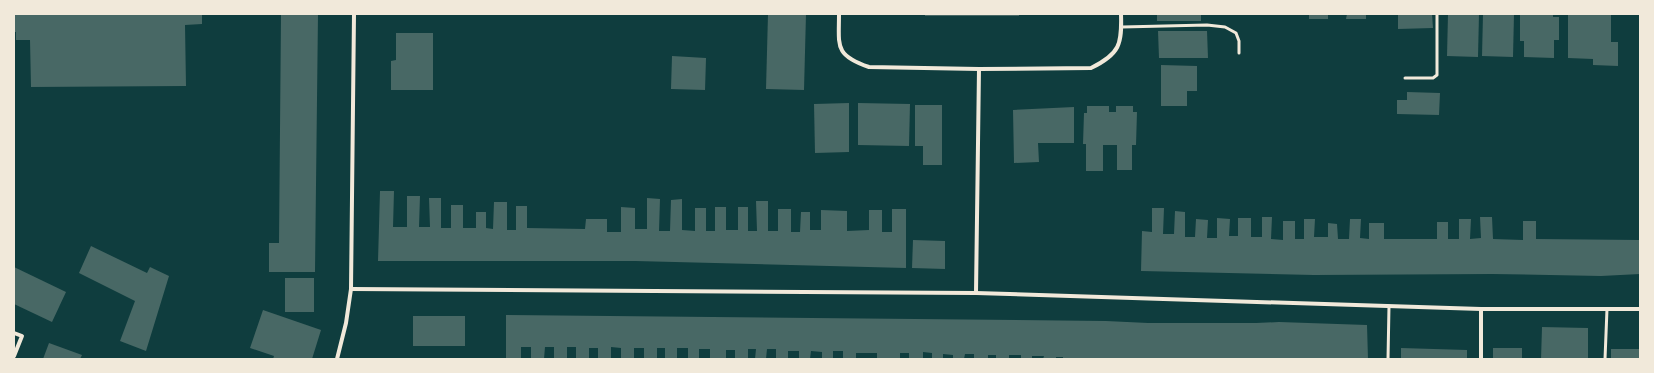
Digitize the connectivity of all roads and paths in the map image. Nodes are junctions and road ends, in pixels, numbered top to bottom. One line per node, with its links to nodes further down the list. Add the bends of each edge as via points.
1 (354, 14): 9 (street)
2 (839, 14): 7 (street, via 839,47 859,64 869,67)
3 (1121, 14): 5 (street)
4 (1437, 14): 8 (lane, via 1437,75 1433,78)
5 (1122, 27): 6 (lane, via 1225,27 1236,33); 7 (street, via 1122,35 1116,50 1105,61 1091,68)
6 (1239, 53)
7 (979, 69): 10 (street)
8 (1405, 78)
9 (351, 289): 10 (street); 17 (street)
10 (976, 293): 11 (street)
11 (1389, 306): 12 (street); 18 (lane)
12 (1481, 308): 13 (street); 19 (street)
13 (1607, 309): 14 (street); 20 (lane)
14 (1640, 309)
15 (14, 333): 16 (street, via 22,336)
16 (14, 356)
17 (338, 359)
18 (1388, 359)
19 (1480, 359)
20 (1605, 359)

